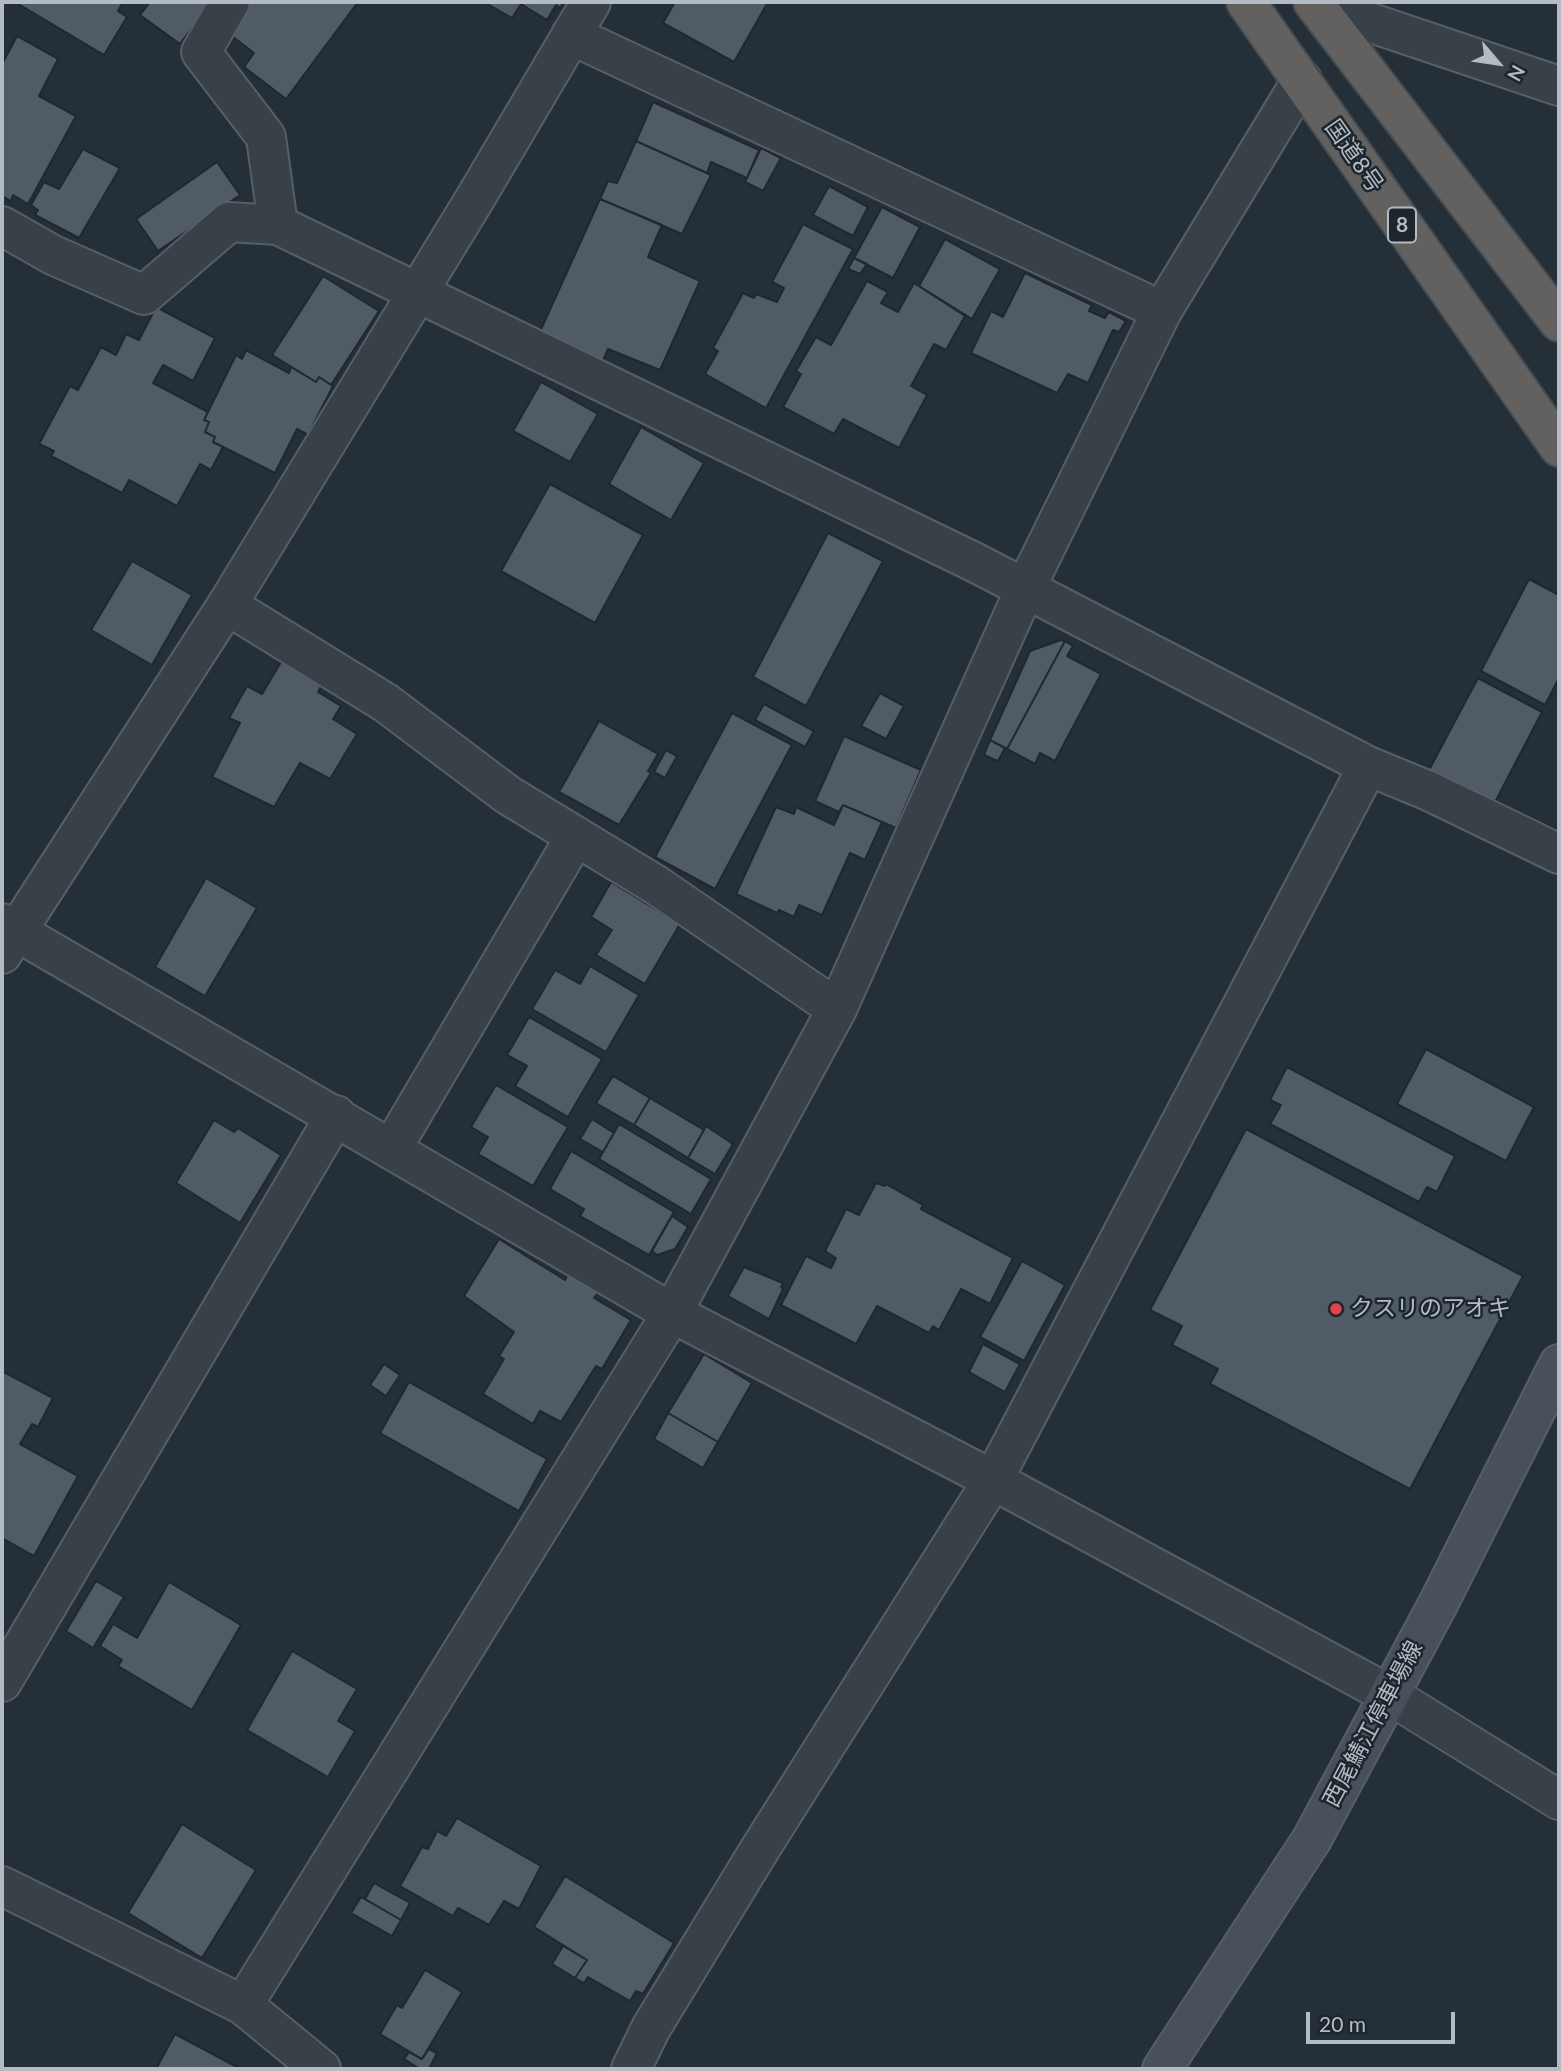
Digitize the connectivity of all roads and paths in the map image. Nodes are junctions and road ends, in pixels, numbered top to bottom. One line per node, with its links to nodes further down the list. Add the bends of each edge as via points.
1 (230, 2): 8 (street, via 201,52 266,137)
2 (591, 2): 5 (street)
3 (1246, 2): 6 (highway, 国道8号 / 8)
4 (1314, 3): 7 (street); 12 (highway)
5 (571, 35): 10 (street); 11 (street)
6 (1302, 80): 11 (street); 13 (highway, 国道8号 / 8)
7 (1559, 86)
8 (278, 225): 9 (street, via 229,222 144,295 52,255); 10 (street)
9 (2, 226)
10 (418, 293): 14 (street); 15 (street)
11 (1161, 311): 14 (street)
12 (1559, 322)
13 (1559, 447)
14 (1024, 589): 16 (street); 20 (street)
15 (227, 605): 17 (street, via 386,703 508,795); 19 (street)
16 (1368, 766): 18 (street); 25 (street)
17 (576, 836): 20 (street); 22 (street)
18 (1559, 855)
19 (6, 935): 21 (street)
20 (837, 1009): 23 (street)
21 (336, 1115): 22 (street); 26 (street)
22 (392, 1148): 23 (street)
23 (672, 1313): 25 (street); 30 (street)
24 (1559, 1364): 27 (main road, 西尾鯖江停車場線)
25 (993, 1480): 27 (street); 32 (street, via 731,1897)
26 (2, 1682)
27 (1388, 1693): 28 (street); 33 (main road, 西尾鯖江停車場線, via 1312,1839)
28 (1559, 1800)
29 (2, 1886): 30 (street)
30 (243, 2005): 31 (street)
31 (321, 2069)
32 (631, 2069)
33 (1161, 2069)

